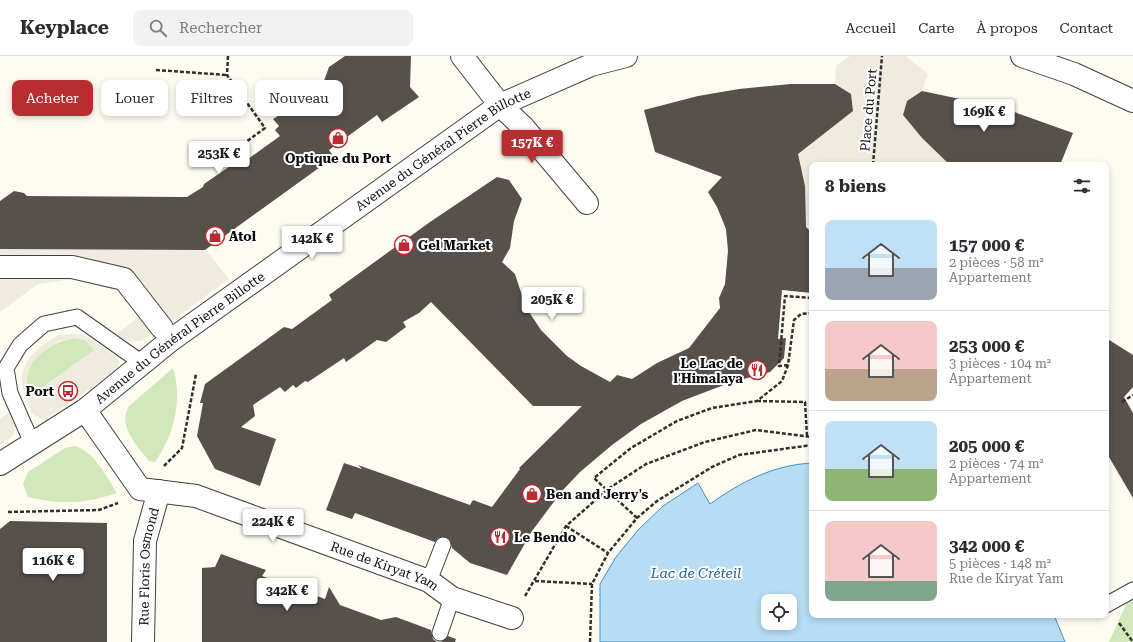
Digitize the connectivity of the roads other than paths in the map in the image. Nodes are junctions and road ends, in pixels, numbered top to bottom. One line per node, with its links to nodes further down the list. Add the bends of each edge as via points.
1 (462, 56): 5 (street)
2 (626, 56): 5 (street, Avenue du Général Pierre Billotte, via 590,65)
3 (1022, 56): 4 (street, via 1074,74)
4 (1133, 101)
5 (500, 105): 6 (street, via 524,128); 9 (street, Avenue du Général Pierre Billotte)
6 (587, 202)
7 (0, 268): 8 (street, via 72,267 124,279)
8 (162, 328)
9 (142, 363): 10 (street, Avenue du Général Pierre Billotte); 11 (lane, via 77,317 44,324 20,345 6,368 10,393)
10 (85, 410): 11 (street, Avenue du Général Pierre Billotte); 13 (street, Rue de Kiryat Yam, via 140,489)
11 (32, 442): 12 (street, Avenue du Général Pierre Billotte)
12 (0, 464)
13 (159, 491): 15 (street, Rue de Kiryat Yam, via 196,496); 21 (street, Rue Floris Osmond, via 145,541)
14 (443, 545): 15 (lane)
15 (429, 581): 17 (street, Rue de Kiryat Yam)
16 (1133, 590): 18 (lane)
17 (452, 598): 19 (street, Rue de Kiryat Yam); 20 (lane)
18 (1109, 603)
19 (512, 618)
20 (440, 633)
21 (143, 642)

